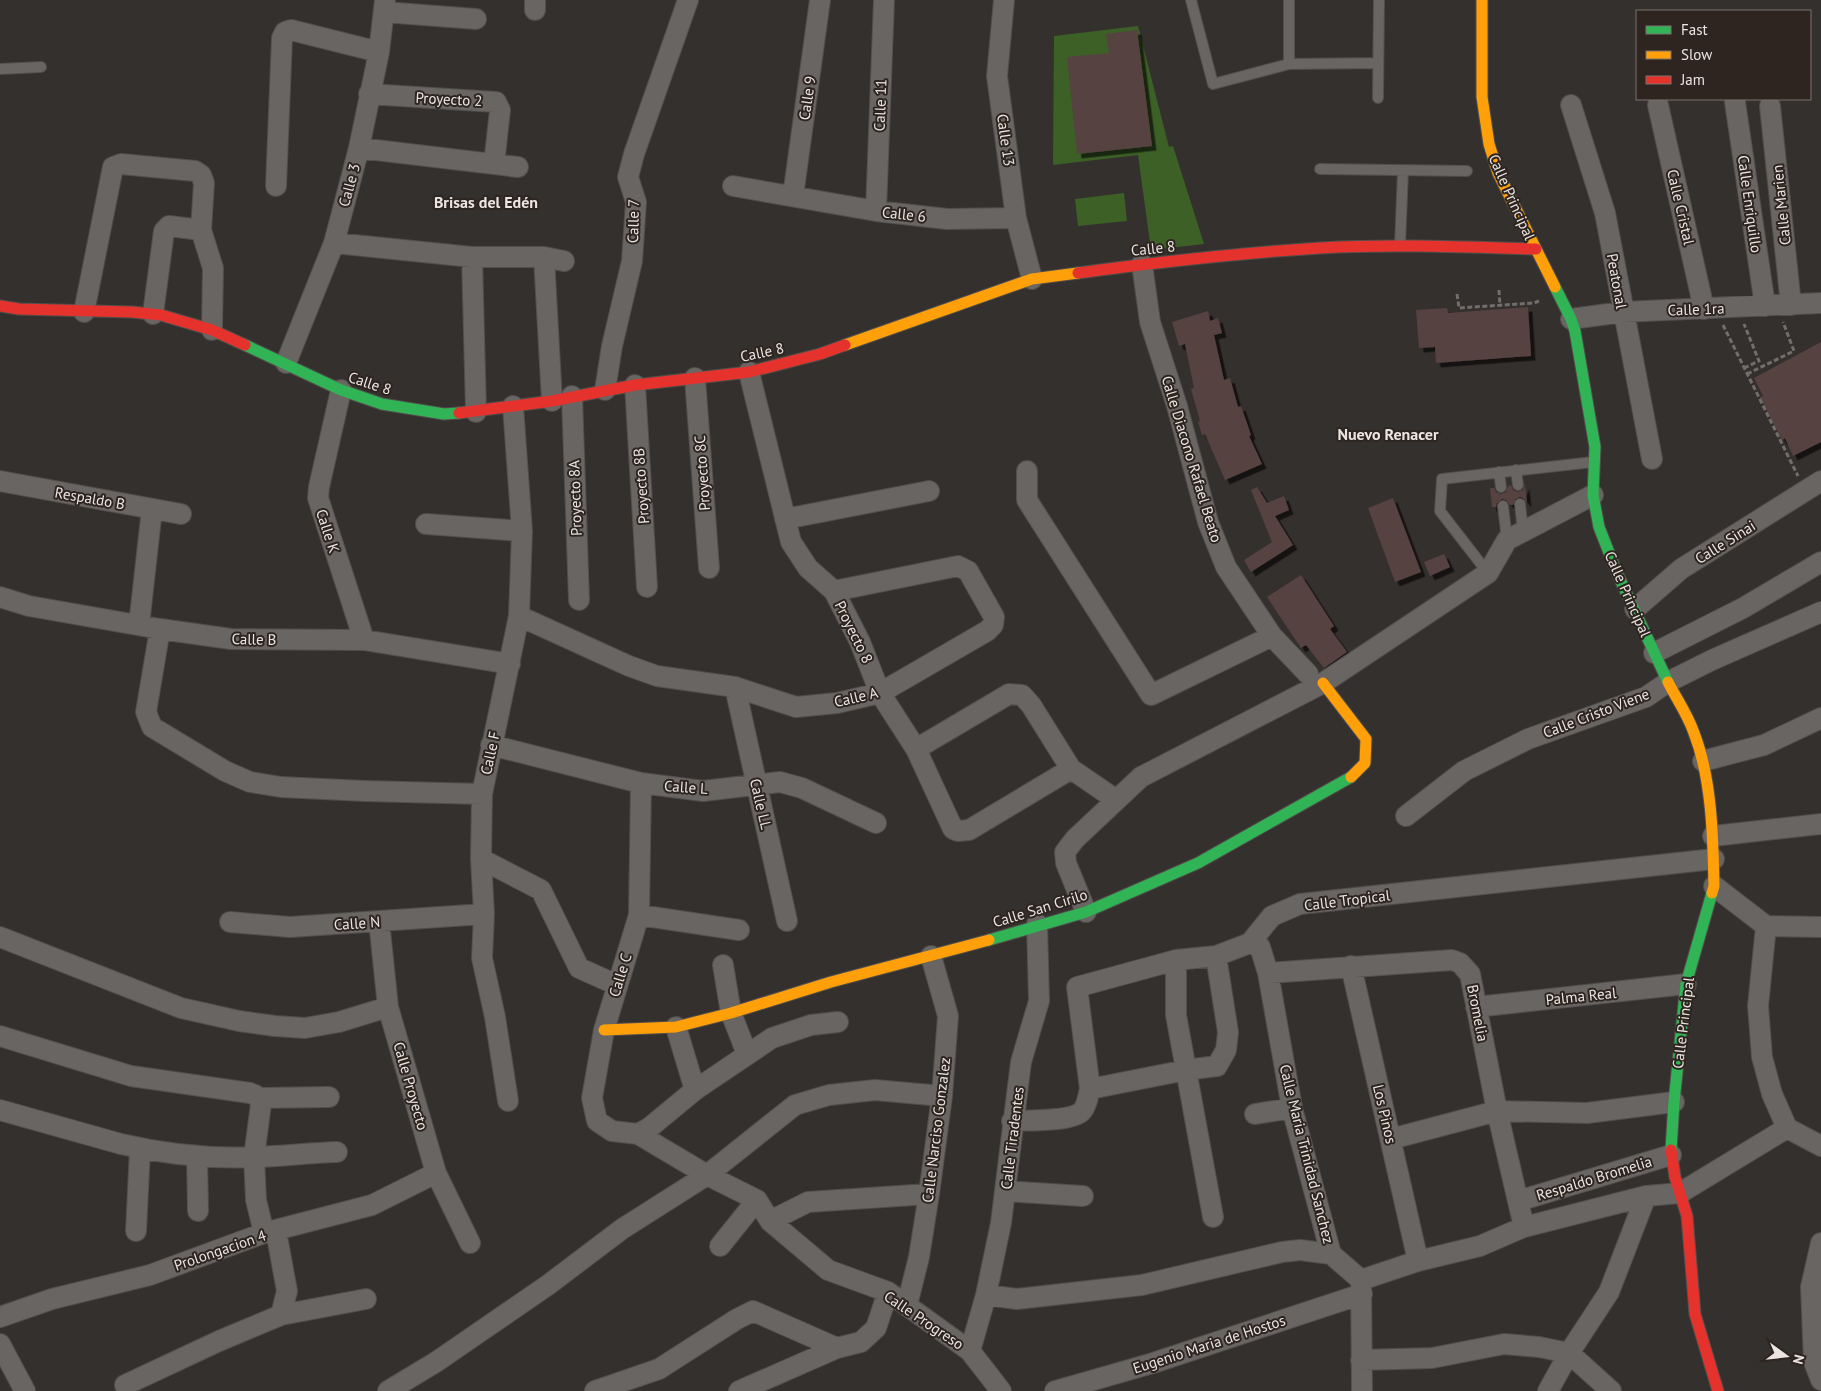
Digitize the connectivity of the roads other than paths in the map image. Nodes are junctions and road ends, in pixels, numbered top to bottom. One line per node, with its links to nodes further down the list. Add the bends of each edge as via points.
1 (688, 0): 56 (street, Calle 7, via 628,177 636,202 632,261)
2 (820, 0): 30 (street, Calle 9)
3 (884, 0): 31 (street, Calle 11)
4 (1004, 0): 32 (street, Calle 13, via 997,76)
5 (1191, 0): 13 (lane, via 1213,84)
6 (1290, 0): 13 (lane)
7 (1379, 0): 12 (lane)
8 (1482, 0): 36 (street, Calle Principal, via 1482,97 1489,144 1498,173)
9 (384, 6): 10 (street); 11 (street, Calle 3)
10 (476, 19)
11 (379, 52): 16 (street, Calle 3); 28 (street, via 291,30 285,32 282,38)
12 (1378, 63): 13 (lane); 17 (lane)
13 (1289, 64)
14 (41, 67): 15 (lane)
15 (0, 68)
16 (369, 94): 22 (street, Calle 3); 23 (street, Proyecto 2, via 496,102 500,110)
17 (1378, 98)
18 (1735, 102): 44 (street, Calle Enriquillo)
19 (1571, 105): 46 (street, Peatonal, via 1605,213)
20 (1658, 105): 47 (street, Calle Cristal)
21 (1770, 106): 44 (street, Calle Marien)
22 (359, 148): 23 (street); 34 (street, Calle 3)
23 (494, 164): 24 (street)
24 (518, 166)
25 (1320, 169): 26 (lane)
26 (1403, 171): 27 (lane); 35 (lane)
27 (1467, 171)
28 (276, 186)
29 (733, 186): 30 (street, Calle 6)
30 (793, 196): 31 (street, Calle 6)
31 (876, 211): 32 (street, Calle 6, via 948,219)
32 (1016, 218): 41 (street, Calle 13)
33 (201, 230): 45 (street, via 204,183 195,171 121,164 113,167); 48 (street, via 169,226 164,231); 50 (street, via 213,268)
34 (334, 243): 37 (street); 51 (street, Calle 3)
35 (1400, 246): 36 (street, Calle 8); 40 (street, Calle 8, via 1320,248)
36 (1536, 249): 49 (street, Calle Principal)
37 (472, 257): 38 (street); 60 (street)
38 (544, 257): 39 (street); 58 (street)
39 (564, 261)
40 (1142, 264): 41 (street, Calle 8); 92 (street, Calle Diacono Rafael Beato, via 1150,322 1177,406 1208,522 1226,567)
41 (1032, 279): 52 (street, Calle 8, via 820,354)
42 (1821, 303): 44 (street, Calle 1ra)
43 (0, 306): 45 (street, Calle 8)
44 (1779, 308): 47 (street, Calle 1ra)
45 (84, 312): 48 (street, Calle 8)
46 (1622, 312): 47 (street, Calle 1ra); 49 (street, Calle 1ra); 61 (street, Peatonal)
47 (1711, 313)
48 (153, 314): 50 (street, Calle 8)
49 (1570, 319): 62 (street, Calle Principal, via 1575,331 1595,447)
50 (212, 330): 51 (street, Calle 8)
51 (286, 363): 55 (street, Calle 8)
52 (749, 372): 53 (street, Calle 8); 76 (street, Proyecto 8)
53 (695, 378): 54 (street, Calle 8); 81 (street, Proyecto 8C)
54 (635, 385): 56 (street, Calle 8); 83 (street, Proyecto 8B)
55 (341, 390): 60 (street, Calle 8, via 382,404 444,414); 93 (street, Calle K, via 318,498)
56 (605, 390): 57 (street, Calle 8)
57 (572, 396): 58 (street, Calle 8); 86 (street, Proyecto 8A)
58 (552, 401): 59 (street, Calle 8)
59 (514, 406): 60 (street, Calle 8); 78 (street, Calle F)
60 (476, 412)
61 (1652, 459)
62 (1594, 462): 63 (lane); 71 (street, Calle Principal)
63 (1516, 470): 65 (lane); 68 (lane)
64 (1027, 471): 92 (street, via 1027,500 1152,695)
65 (1499, 472): 69 (lane); 82 (lane, via 1442,479 1440,511)
66 (0, 481): 74 (street, Respaldo B)
67 (1821, 481): 87 (street, Calle Sinai, via 1681,569)
68 (1518, 485)
69 (1501, 487)
70 (928, 491): 76 (street)
71 (1593, 495): 79 (street); 87 (street, Calle Principal, via 1599,527)
72 (1520, 504): 79 (lane)
73 (1503, 506): 79 (lane)
74 (152, 509): 75 (street, Respaldo B); 90 (street)
75 (181, 514)
76 (785, 519): 84 (street, Proyecto 8, via 791,542 808,568)
77 (426, 524): 78 (street)
78 (522, 531): 89 (street, Calle F)
79 (1515, 536): 82 (street)
80 (1821, 562): 94 (street, via 1743,608)
81 (709, 568)
82 (1488, 573): 96 (street)
83 (647, 587)
84 (834, 591): 99 (street, Proyecto 8, via 860,642); 99 (street, Calle A, via 958,566 968,571 994,618 991,628)
85 (0, 598): 90 (street, Calle B)
86 (579, 600)
87 (1634, 609): 94 (street, Calle Principal)
88 (1821, 612): 97 (street, Calle Cristo Viene)
89 (519, 616): 95 (street, Calle F); 98 (street, Calle A, via 657,676)
90 (139, 625): 91 (street, Calle B)
91 (160, 630): 93 (street, Calle B, via 231,639); 107 (street, via 146,712 148,720 152,727 225,771 250,782 282,787)
92 (1272, 636): 96 (street, Calle Diacono Rafael Beato)
93 (364, 640): 95 (street, Calle B)
94 (1654, 653): 97 (street, Calle Principal)
95 (510, 664): 101 (street, Calle F)
96 (1315, 679): 108 (street, via 1141,777); 116 (street, Calle San Cirilo, via 1366,739 1365,763 1347,780 1198,862)
97 (1668, 682): 103 (street, Calle Principal, via 1694,732); 109 (street, Calle Cristo Viene, via 1646,697 1528,739 1464,771)
98 (735, 687): 99 (street, Calle A, via 796,707 837,703); 106 (street, Calle LL)
99 (880, 693): 102 (street, Proyecto 8)
100 (1821, 718): 103 (street, via 1764,745)
101 (491, 746): 105 (street, Calle L); 107 (street, Calle F)
102 (916, 749): 104 (street, via 1009,694 1015,694 1022,695 1031,705); 104 (street, Proyecto 8, via 950,825 958,832 969,830)
103 (1703, 761): 112 (street, Calle Principal)
104 (1071, 769): 108 (street)
105 (641, 783): 106 (street, Calle L, via 702,790); 118 (street, Calle C)
106 (757, 785): 110 (street, Calle L, via 780,782 802,788); 120 (street, Calle LL)
107 (482, 794): 113 (street, Calle F)
108 (1115, 799): 116 (street, via 1065,852 1066,863)
109 (1406, 816)
110 (876, 823)
111 (1821, 824): 112 (street)
112 (1713, 836): 114 (street, Calle Principal)
113 (481, 859): 117 (street, Calle F); 135 (street, via 542,890 579,968)
114 (1714, 859): 115 (street, Calle Principal); 127 (street, Calle Tropical, via 1300,904 1272,916)
115 (1714, 886): 123 (street); 134 (street, Calle Principal)
116 (1086, 912): 122 (street, Calle San Cirilo)
117 (484, 914): 119 (street, Calle N); 150 (street, Calle F, via 482,958)
118 (639, 915): 125 (street); 135 (street, Calle C)
119 (379, 921): 121 (street, Calle N, via 290,927); 136 (street, Calle Proyecto)
120 (787, 921)
121 (230, 922)
122 (1037, 924): 128 (street, Calle San Cirilo); 156 (street, Calle Tiradentes, via 1039,1001 1021,1062)
123 (1766, 926): 124 (street); 157 (street, via 1758,1006 1762,1057 1772,1094)
124 (1821, 927)
125 (739, 930)
126 (0, 938): 136 (street, via 181,1008 239,1021 305,1028 339,1022)
127 (1250, 942): 129 (street, Calle Tropical); 133 (street, Calle Maria Trinidad Sanchez, via 1260,947)
128 (931, 956): 138 (street, Calle San Cirilo); 147 (street, Calle Narciso Gonzalez, via 948,1016)
129 (1216, 956): 130 (street, Calle Tropical); 144 (street, via 1228,1032 1226,1050 1217,1066)
130 (1176, 960): 144 (street, via 1176,1015); 145 (street, Calle Tropical, via 1077,987)
131 (724, 965): 138 (street)
132 (1351, 966): 133 (street, Bromelia); 137 (street, Bromelia, via 1452,960 1460,963 1470,974); 159 (street, Los Pinos)
133 (1268, 973): 152 (street, Calle Maria Trinidad Sanchez)
134 (1686, 984): 137 (street, Palma Real); 151 (street, Calle Principal)
135 (617, 985): 141 (street, Calle C)
136 (388, 1007): 166 (street, Calle Proyecto)
137 (1476, 1007): 154 (street, Bromelia)
138 (731, 1013): 140 (street, Calle San Cirilo); 143 (street)
139 (838, 1022): 143 (street, via 811,1025 772,1038)
140 (676, 1027): 141 (street, Calle San Cirilo); 146 (street)
141 (604, 1030): 158 (street, Calle C, via 592,1098 597,1122 612,1131)
142 (0, 1036): 149 (street, via 131,1076 250,1093)
143 (747, 1054): 146 (street)
144 (1186, 1070): 145 (street); 176 (street)
145 (1090, 1089): 156 (street, Calle Tropical, via 1082,1112 1072,1118)
146 (695, 1090): 158 (street)
147 (942, 1096): 167 (street, via 875,1090 829,1095 795,1105); 170 (street, Calle Narciso Gonzalez)
148 (330, 1097): 149 (street)
149 (259, 1098): 165 (street)
150 (508, 1100)
151 (1674, 1102): 154 (street, via 1586,1113); 163 (street, Calle Principal)
152 (1292, 1108): 155 (street); 184 (street, Calle Maria Trinidad Sanchez)
153 (0, 1110): 161 (street)
154 (1497, 1112): 159 (street); 174 (street, Bromelia)
155 (1256, 1114)
156 (1012, 1121): 168 (street, Calle Tiradentes)
157 (1787, 1128): 160 (street); 169 (street)
158 (638, 1134): 167 (street)
159 (1391, 1139): 185 (street, Los Pinos)
160 (1821, 1146)
161 (140, 1149): 164 (street); 179 (street)
162 (337, 1152): 165 (street)
163 (1671, 1155): 169 (street, Calle Principal); 174 (street, Respaldo Bromelia)
164 (197, 1156): 165 (street); 175 (street)
165 (254, 1157): 180 (street, via 256,1200)
166 (436, 1173): 180 (street, Prolongacion 4, via 372,1205); 181 (street, Calle Proyecto)
167 (707, 1175): 173 (street); 201 (street, via 622,1229 548,1285)
168 (1006, 1191): 171 (street); 188 (street, Calle Tiradentes)
169 (1680, 1193): 172 (street); 209 (street, Calle Principal, via 1687,1216 1695,1314)
170 (929, 1194): 177 (street, via 808,1202); 190 (street, Calle Narciso Gonzalez)
171 (1083, 1196)
172 (1646, 1196): 178 (street, Eugenio Maria de Hostos); 196 (street, via 1609,1292)
173 (757, 1200): 177 (street, Calle Progreso); 183 (street)
174 (1518, 1202): 178 (street, Bromelia)
175 (198, 1211)
176 (1213, 1216)
177 (770, 1221): 187 (street, Calle Progreso, via 828,1270)
178 (1524, 1227): 185 (street, Eugenio Maria de Hostos, via 1480,1246)
179 (136, 1231)
180 (270, 1232): 191 (street, via 287,1291); 192 (street, Prolongacion 4, via 150,1275 52,1299)
181 (470, 1243)
182 (1821, 1243): 198 (street, via 1811,1287 1814,1362)
183 (720, 1246)
184 (1331, 1254): 186 (street, Calle Maria Trinidad Sanchez); 188 (street, via 1300,1250 1282,1252 1142,1285 1017,1299)
185 (1418, 1261): 186 (street, Eugenio Maria de Hostos)
186 (1361, 1287): 197 (street); 205 (street, Eugenio Maria de Hostos, via 1153,1363)
187 (888, 1292): 190 (street, Calle Progreso); 194 (street, via 876,1328 861,1342)
188 (986, 1295): 195 (street, Calle Tiradentes)
189 (366, 1299): 191 (street)
190 (907, 1305): 195 (street, Calle Progreso)
191 (281, 1315): 199 (street)
192 (0, 1317)
193 (0, 1344): 200 (street)
194 (837, 1348): 202 (street, via 753,1311 659,1369); 203 (street)
195 (970, 1351): 204 (street, Calle Progreso)
196 (1569, 1353): 197 (street, via 1504,1344 1432,1358); 207 (street); 208 (street)
197 (1362, 1360): 206 (street)
198 (1821, 1380)
199 (125, 1385)
200 (17, 1389)
201 (388, 1391)
202 (595, 1391)
203 (739, 1391)
204 (1001, 1391)
205 (1055, 1391)
206 (1362, 1391)
207 (1548, 1391)
208 (1611, 1391)
209 (1718, 1391)

